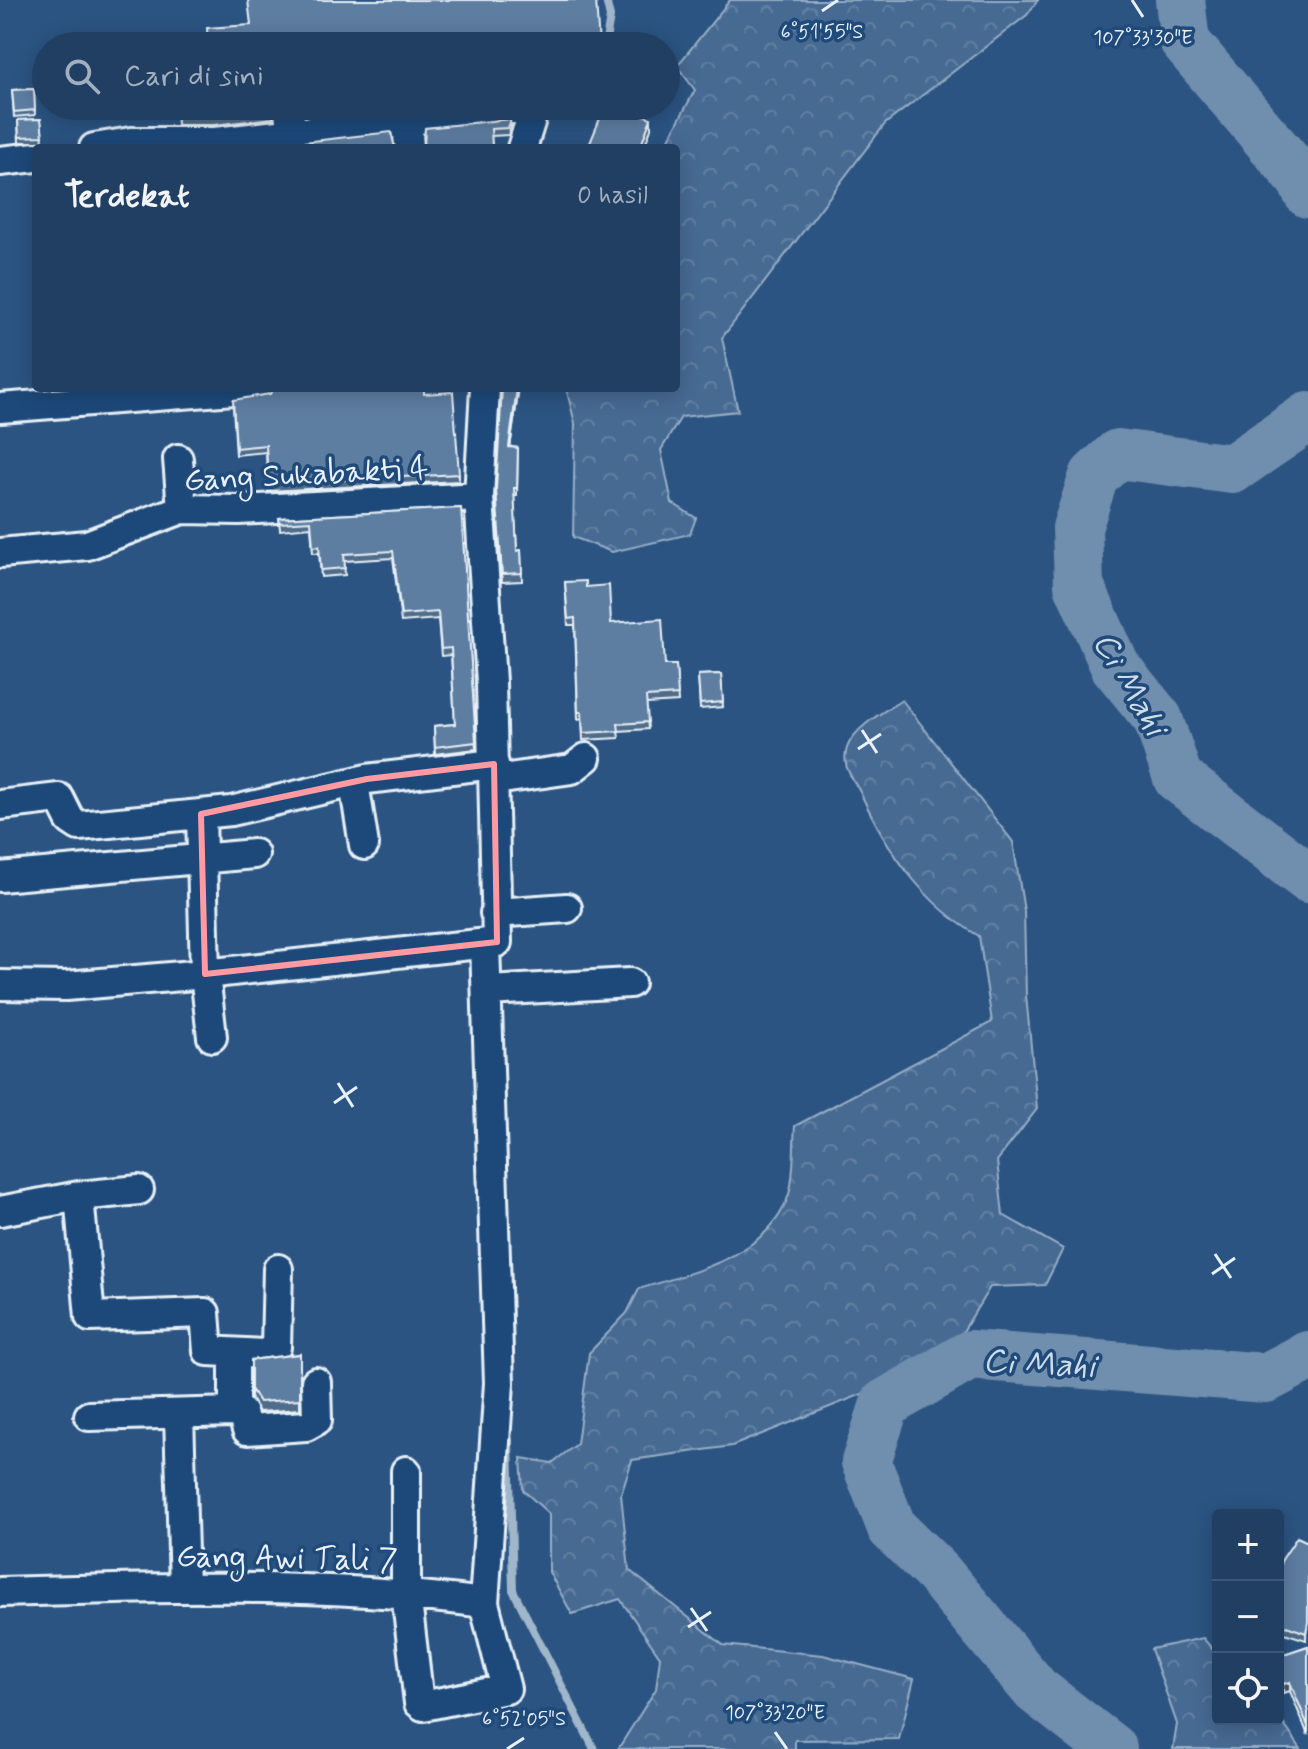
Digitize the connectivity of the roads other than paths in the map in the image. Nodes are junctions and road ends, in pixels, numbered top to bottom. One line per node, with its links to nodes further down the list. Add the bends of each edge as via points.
1 (290, 120): 4 (street, via 215,142)
2 (407, 120): 5 (street)
3 (531, 120): 6 (street)
4 (119, 144)
5 (409, 144)
6 (523, 144)
7 (32, 157): 8 (street)
8 (0, 161)
9 (154, 392): 11 (street)
10 (485, 392): 13 (street)
11 (0, 408)
12 (178, 459): 14 (street)
13 (479, 497): 14 (street, Gang Sukabakti 4); 17 (street)
14 (182, 509): 15 (street, Gang Sukabakti 4, via 87,545)
15 (0, 553)
16 (586, 758): 17 (street, via 572,769)
17 (495, 772): 18 (street); 26 (street)
18 (354, 783): 20 (street); 21 (street)
19 (0, 805): 20 (street, via 59,798 79,826)
20 (201, 814): 23 (street)
21 (364, 845)
22 (254, 854): 23 (street)
23 (202, 859): 24 (street); 28 (street)
24 (0, 877)
25 (567, 908): 26 (street)
26 (495, 913): 27 (street, via 497,942)
27 (485, 944): 28 (street); 31 (street)
28 (205, 974): 30 (street, via 66,986); 32 (street)
29 (630, 983): 31 (street)
30 (0, 985)
31 (488, 991): 46 (street, via 499,1383)
32 (212, 1037)
33 (139, 1190): 34 (street)
34 (79, 1196): 35 (street); 37 (street, via 90,1317 205,1313 208,1351)
35 (0, 1211)
36 (278, 1269): 37 (street, via 276,1347 265,1354)
37 (234, 1354): 39 (street)
38 (316, 1382): 39 (street, via 313,1424 247,1430 242,1413)
39 (234, 1412): 40 (street)
40 (179, 1415): 41 (street); 43 (street)
41 (89, 1416)
42 (406, 1471): 45 (street)
43 (184, 1587): 44 (street, Gang Awi Tali 7); 45 (street, Gang Awi Tali 7)
44 (0, 1592)
45 (406, 1593): 46 (street, Gang Awi Tali 7); 46 (street, via 423,1706 506,1689)
46 (484, 1603)

